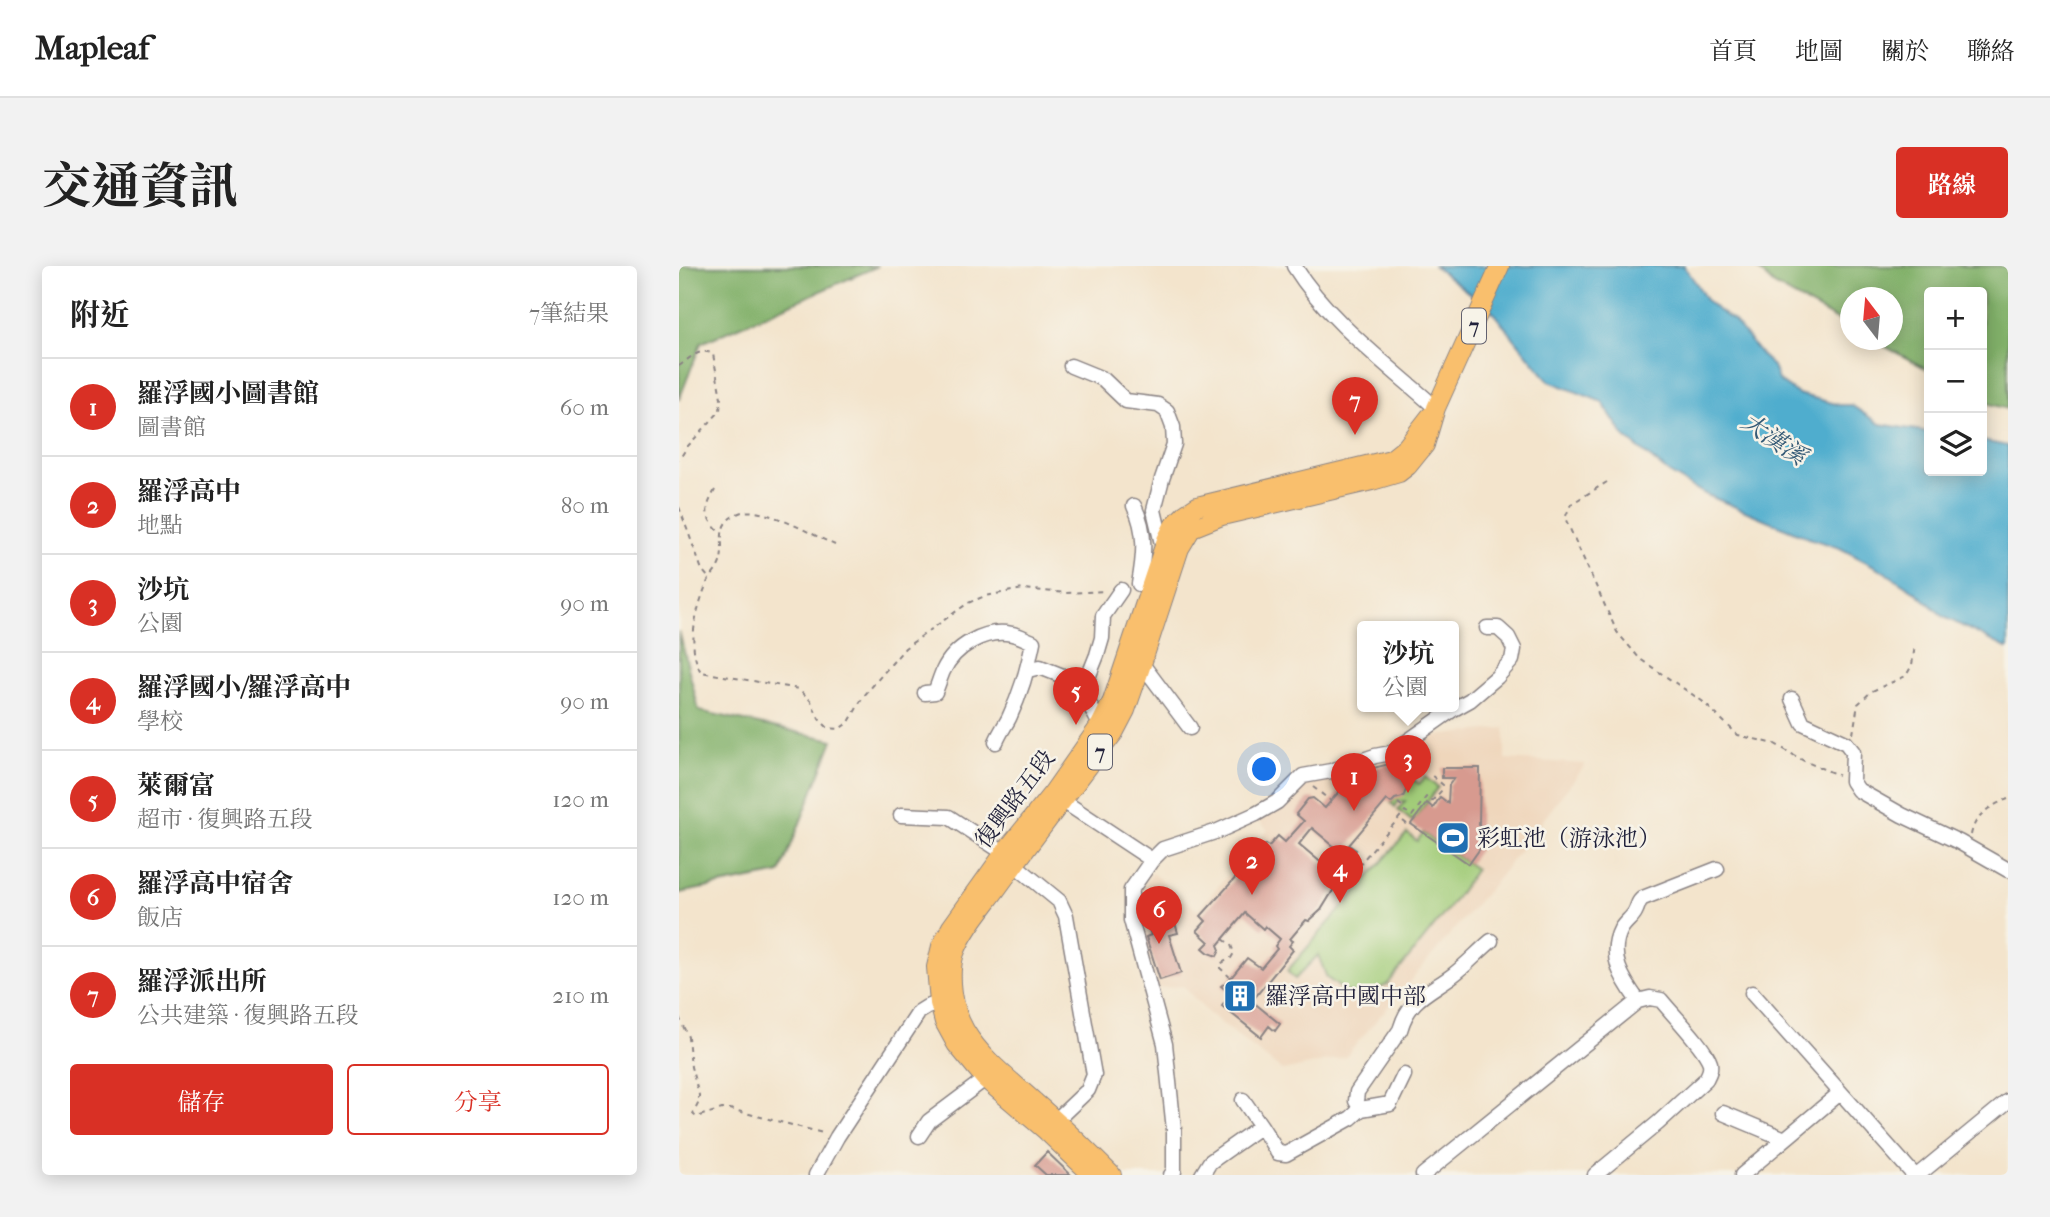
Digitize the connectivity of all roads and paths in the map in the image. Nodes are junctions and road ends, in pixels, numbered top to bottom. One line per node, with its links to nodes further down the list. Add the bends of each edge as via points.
1 (1294, 266): 5 (lane, via 1348,329)
2 (1500, 266): 5 (main road, 復興路五段 / 7)
3 (679, 366): 6 (path, via 699,352 713,354 721,398 720,411)
4 (1071, 366): 14 (lane, via 1103,379 1126,401 1158,405 1167,411 1174,444 1154,510)
5 (1436, 408): 11 (main road, 復興路五段 / 7, via 1391,459 1335,481)
6 (679, 460)
7 (1607, 482): 32 (path, via 1571,504 1565,518 1617,632 1640,659 1702,701 1738,735 1775,744)
8 (715, 490): 12 (path, via 706,512)
9 (1134, 506): 16 (lane, via 1144,540)
10 (679, 507): 15 (path, via 702,570)
11 (1201, 514): 14 (main road, 復興路五段 / 7, via 1185,514 1173,526); 20 (main road, 復興路五段 / 7, via 1179,548)
12 (721, 533): 13 (path, via 738,513 753,510); 15 (path, via 720,564)
13 (835, 545)
14 (1163, 548): 28 (main road, 復興路五段 / 7)
15 (710, 579): 17 (path, via 692,643 701,672 799,690 828,728 839,729 905,648 968,603 1023,589 1066,593)
16 (1139, 584)
17 (1121, 590): 22 (lane, via 1103,616 1097,656)
18 (1487, 628): 25 (lane, via 1498,628 1507,636 1514,649 1512,660)
19 (1915, 645): 30 (path, via 1906,676 1872,691 1858,704)
20 (1142, 664): 27 (lane); 28 (main road, 復興路五段 / 7, via 1126,710)
21 (1028, 670): 22 (lane, via 1040,667 1078,682); 23 (lane, via 1033,642 996,634 963,646 943,670 935,692); 29 (lane)
22 (1083, 690): 28 (lane)
23 (925, 693)
24 (1792, 699): 30 (lane, via 1804,723 1846,743)
25 (1459, 706)
26 (1449, 712): 44 (lane, via 1391,754 1303,776 1277,802 1256,814 1163,849)
27 (1190, 728)
28 (1107, 729): 34 (main road, 復興路五段 / 7)
29 (996, 742)
30 (1853, 752): 32 (lane)
31 (1430, 774): 47 (path, via 1443,785 1442,790 1432,801 1426,796 1412,816 1405,811)
32 (1852, 781): 42 (lane, via 1858,790 1902,816)
33 (1318, 790): 36 (path)
34 (1058, 796): 43 (main road, 復興路五段 / 7); 44 (lane)
35 (2008, 799): 42 (path, via 1979,815)
36 (1331, 801)
37 (1398, 803): 38 (path)
38 (1402, 806)
39 (901, 815): 43 (lane, via 949,817)
40 (1403, 821): 41 (path)
41 (1408, 825)
42 (1969, 848): 46 (lane)
43 (1009, 858): 53 (main road, 復興路五段 / 7, via 951,926 941,946 936,967); 55 (main road, 復興路五段 / 7, via 955,954 958,1018); 63 (lane, via 1059,901 1066,916 1094,1075 1088,1090)
44 (1152, 860): 71 (lane, via 1131,890 1131,919 1165,1044 1174,1130)
45 (1717, 869): 52 (lane, via 1638,901 1635,913 1619,933 1616,962)
46 (2008, 870)
47 (1352, 873)
48 (1223, 939): 50 (path, via 1234,953 1220,968)
49 (1491, 941): 61 (lane, via 1415,1001 1357,1092)
50 (1231, 978)
51 (1752, 993): 58 (lane)
52 (1639, 1001): 73 (lane); 74 (lane, via 1661,1000 1702,1050 1711,1071)
53 (939, 1003): 57 (main road, 復興路五段 / 7, via 956,1044); 66 (lane, via 919,1012)
54 (679, 1017): 66 (path, via 688,1037 699,1095 696,1117 730,1109)
55 (984, 1055): 57 (lane); 63 (main road, 復興路五段 / 7)
56 (1404, 1074): 61 (lane, via 1389,1104)
57 (985, 1079): 63 (main road, 復興路五段 / 7); 65 (lane, via 929,1121)
58 (1840, 1093): 67 (lane); 76 (lane)
59 (1243, 1100): 64 (lane)
60 (2008, 1101): 76 (lane)
61 (1361, 1109): 64 (lane, via 1286,1154 1278,1153)
62 (1723, 1113): 67 (lane)
63 (1051, 1125): 69 (main road, 復興路五段 / 7); 70 (main road, 復興路五段 / 7)
64 (1261, 1126): 72 (lane, via 1210,1162)
65 (919, 1136)
66 (837, 1137): 68 (lane)
67 (1786, 1139): 75 (lane)
68 (816, 1175)
69 (1092, 1175)
70 (1112, 1175)
71 (1171, 1175)
72 (1202, 1175)
73 (1423, 1175)
74 (1595, 1175)
75 (1742, 1175)
76 (1917, 1175)

